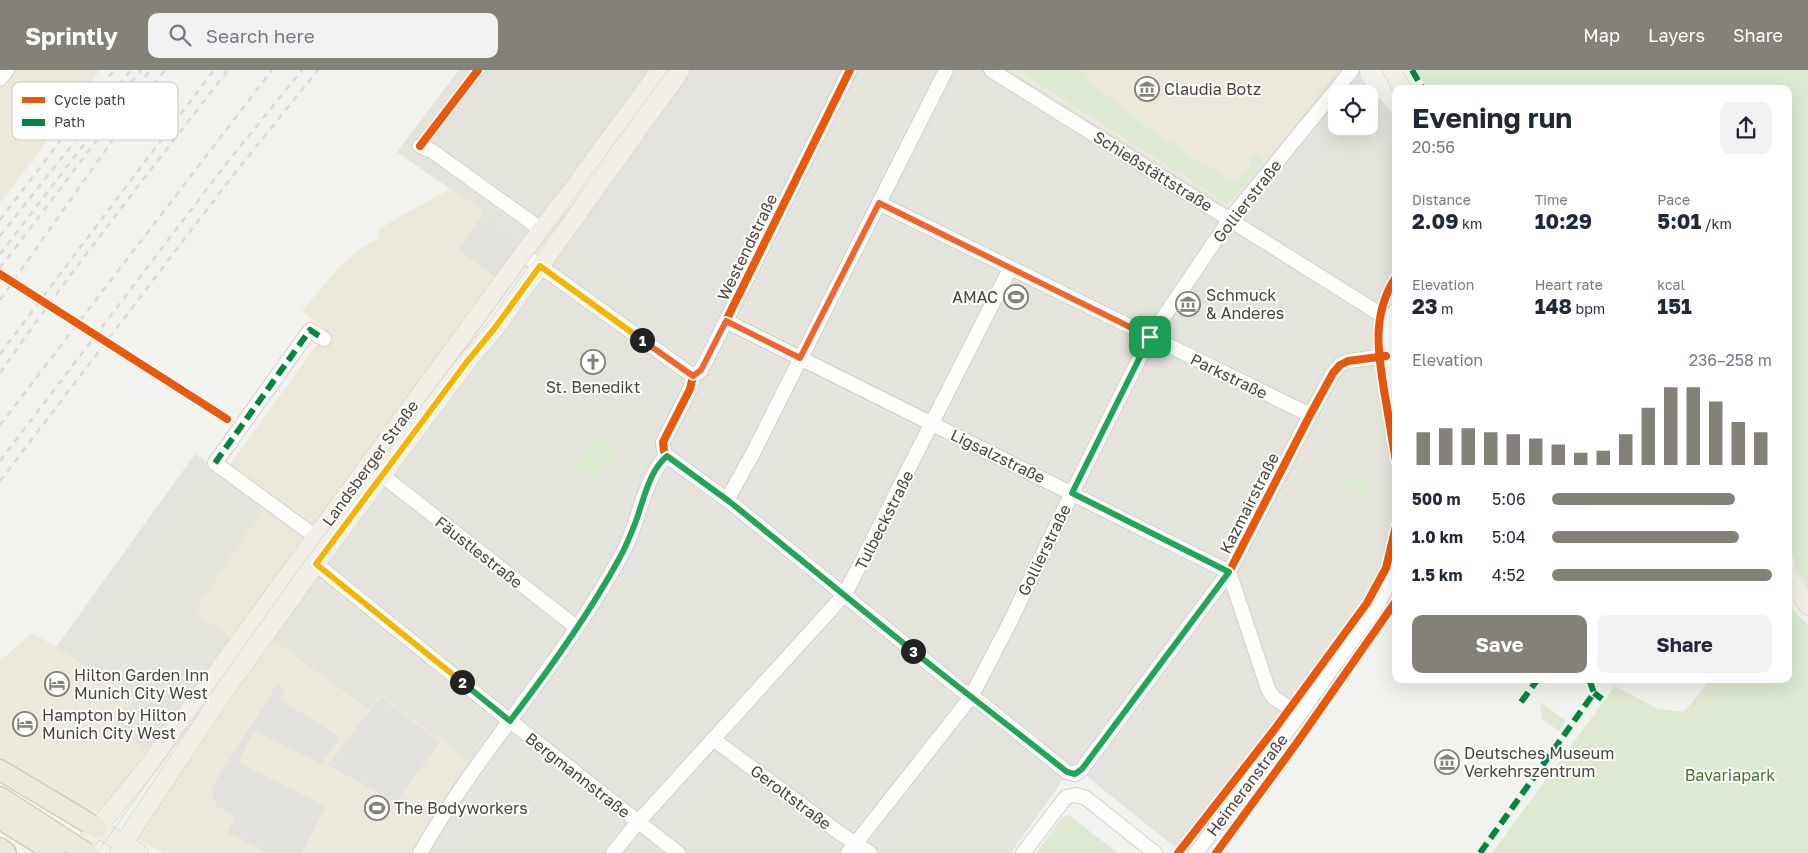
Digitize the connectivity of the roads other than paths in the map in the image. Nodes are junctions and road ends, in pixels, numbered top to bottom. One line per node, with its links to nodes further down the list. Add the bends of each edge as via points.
1 (7, 70): 9 (street)
2 (660, 70): 14 (main road, Landsberger Straße)
3 (681, 70): 16 (main road, Landsberger Straße)
4 (850, 70): 20 (street, Westendstraße)
5 (946, 70): 12 (street)
6 (991, 70): 13 (street, Schießstättstraße)
7 (1352, 70): 13 (street, Gollierstraße)
8 (1392, 70): 10 (main road)
9 (0, 79)
10 (1400, 85)
11 (420, 146): 14 (street, via 432,151)
12 (879, 203): 17 (street, Parkstraße); 24 (street)
13 (1230, 219): 18 (street, Schießstättstraße, via 1380,314); 21 (street, Gollierstraße)
14 (542, 230): 15 (main road, Landsberger Straße)
15 (523, 254): 16 (street); 33 (main road, Landsberger Straße)
16 (540, 266): 25 (street); 30 (main road, Landsberger Straße)
17 (1010, 269): 21 (street, Parkstraße); 28 (street, Tulbeckstraße)
18 (1392, 313)
19 (1392, 320): 23 (street)
20 (726, 321): 24 (street, Ligsalzstraße); 25 (street, Westendstraße, via 701,370)
21 (1150, 337): 27 (street, Parkstraße); 31 (street, Gollierstraße)
22 (324, 339): 33 (street, via 310,330 215,463)
23 (1386, 356): 26 (street); 27 (street, Kazmairstraße, via 1340,366)
24 (800, 358): 28 (street, Ligsalzstraße); 32 (street)
25 (693, 376): 29 (street, Westendstraße, via 664,442)
26 (1392, 388)
27 (1310, 415): 35 (street, Kazmairstraße)
28 (933, 424): 31 (street, Ligsalzstraße); 38 (street, Tulbeckstraße)
29 (665, 458): 32 (street); 40 (street, Westendstraße, via 651,480 624,550)
30 (383, 476): 34 (main road, Landsberger Straße); 40 (street, Fäustlestraße)
31 (1072, 493): 35 (street, Ligsalzstraße); 41 (street, Gollierstraße)
32 (727, 499): 38 (street)
33 (316, 538): 49 (main road, Landsberger Straße, via 149,765)
34 (316, 564): 43 (street, Bergmannstraße); 52 (main road, Landsberger Straße, via 224,692)
35 (1229, 572): 41 (street, Kazmairstraße, via 1082,769 1075,774 1067,772); 42 (street, via 1268,689 1273,698)
36 (1392, 575): 42 (street, Heimeranstraße, via 1379,603)
37 (1792, 582): 39 (main road)
38 (845, 594): 41 (street); 44 (street, Tulbeckstraße)
39 (1808, 606)
40 (576, 627): 43 (street, Westendstraße)
41 (971, 697): 51 (street, Gollierstraße)
42 (1299, 715): 63 (street, Heimeranstraße)
43 (510, 721): 48 (street, Bergmannstraße); 57 (street, Westendstraße, via 454,798)
44 (713, 739): 48 (street, Tulbeckstraße); 51 (street, Geroltstraße, via 841,834)
45 (0, 770): 49 (highway)
46 (0, 797): 56 (highway, bridge)
47 (0, 819): 54 (highway)
48 (638, 822): 58 (street, Tulbeckstraße); 59 (street, Bergmannstraße)
49 (97, 828): 52 (main road); 55 (main road, Landsberger Straße)
50 (0, 848): 53 (highway)
51 (852, 848): 60 (street, Geroltstraße)
52 (127, 850)
53 (6, 853)
54 (55, 853)
55 (77, 853)
56 (87, 853)
57 (420, 853)
58 (613, 853)
59 (678, 853)
60 (870, 853)
61 (1022, 853): 62 (street, via 1071,796 1086,798)
62 (1155, 853)
63 (1196, 853)

